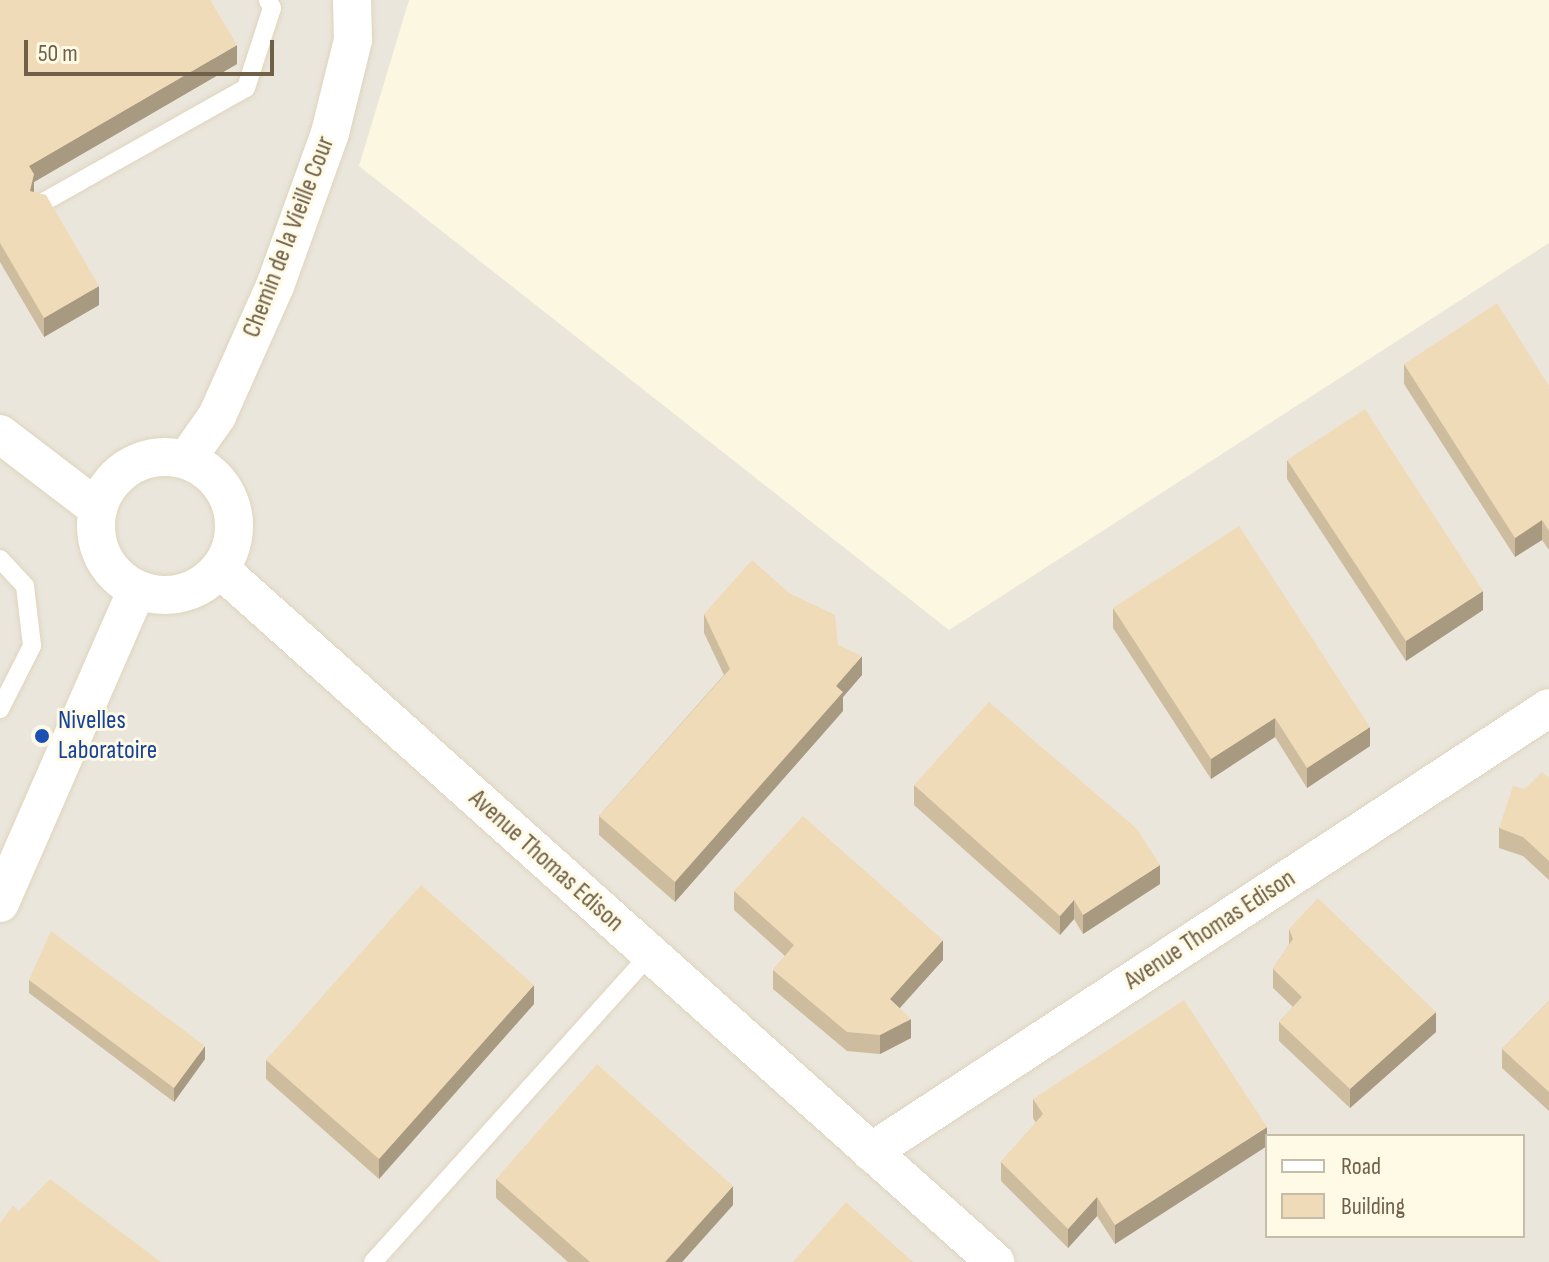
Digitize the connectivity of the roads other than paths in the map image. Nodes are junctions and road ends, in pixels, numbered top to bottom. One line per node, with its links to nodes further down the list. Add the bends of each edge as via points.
1 (268, 0): 3 (lane, via 272,8 246,88)
2 (352, 0): 5 (street, Chemin de la Vieille Cour, via 353,40 325,147 262,315 217,416)
3 (40, 204)
4 (0, 434): 6 (street)
5 (186, 460): 6 (street, via 162,457 139,462 118,475); 8 (street, via 222,487 232,508 234,533)
6 (98, 509): 9 (street, via 96,533 103,556 117,576)
7 (0, 559): 11 (lane, via 25,586 32,646)
8 (220, 569): 9 (street, via 185,593 161,596); 14 (street, Avenue Thomas Edison)
9 (137, 590): 12 (street)
10 (1549, 708): 14 (street, Avenue Thomas Edison)
11 (0, 709)
12 (0, 903)
13 (640, 965): 15 (lane)
14 (871, 1152): 16 (street, Avenue Thomas Edison)
15 (373, 1262)
16 (995, 1262)

